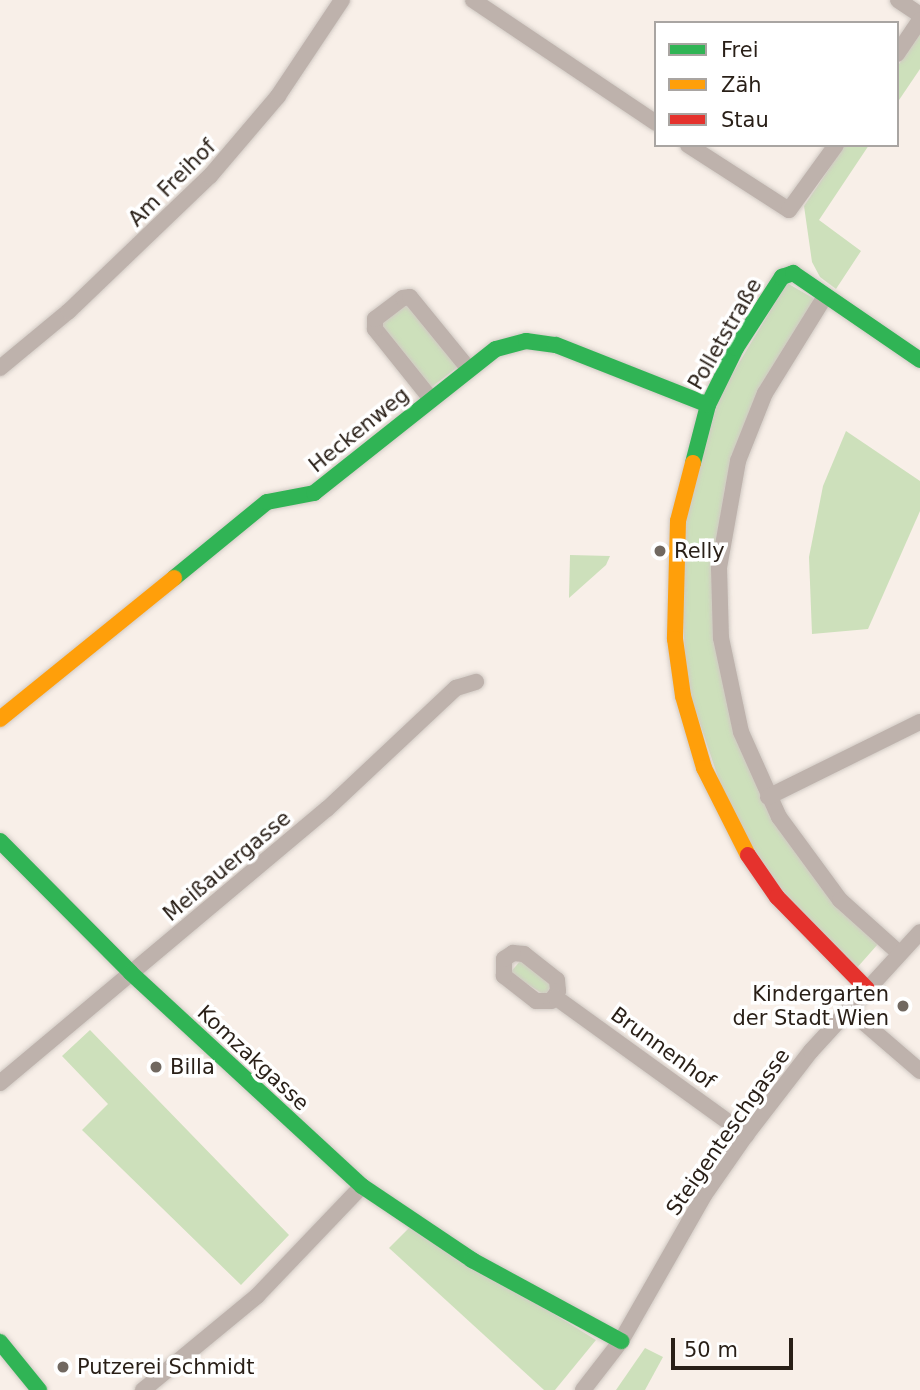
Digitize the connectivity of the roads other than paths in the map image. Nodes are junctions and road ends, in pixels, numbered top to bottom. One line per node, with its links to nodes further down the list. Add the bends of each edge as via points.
1 (342, 0): 12 (street, Am Freihof, via 278,96 220,166 69,312)
2 (473, 0): 7 (street)
3 (898, 0): 4 (street)
4 (920, 15)
5 (920, 20): 6 (street)
6 (899, 51)
7 (654, 123)
8 (691, 147): 9 (street, via 789,210)
9 (835, 147)
10 (824, 298): 11 (street); 15 (street, Polletstraße, via 793,274 782,277 748,328); 19 (street, via 779,368 752,422 731,486 722,541 719,603 728,683 741,732)
11 (920, 360)
12 (0, 368)
13 (468, 368): 14 (street, Heckenweg); 14 (street, via 410,297 375,319 375,329); 15 (street, Heckenweg, via 504,347 546,343)
14 (431, 399): 17 (street, Heckenweg, via 314,493 267,502)
15 (708, 405): 24 (street, Polletstraße, via 683,491 674,567 675,639 690,723 713,790 757,870 806,932)
16 (476, 682): 23 (street, Meißauergasse, via 456,688 327,809)
17 (0, 719)
18 (920, 722): 19 (street)
19 (768, 797): 22 (street, via 822,878)
20 (0, 841): 23 (street, Komzakgasse)
21 (920, 932): 22 (street, Steigenteschgasse)
22 (899, 953): 24 (street, Steigenteschgasse)
23 (131, 973): 28 (street, Meißauergasse); 30 (street, Komzakgasse)
24 (867, 989): 26 (street, Steigenteschgasse)
25 (555, 997): 29 (street, Brunnenhof)
26 (848, 1009): 27 (street); 29 (street, Steigenteschgasse)
27 (920, 1071)
28 (0, 1083)
29 (746, 1135): 31 (street, Steigenteschgasse, via 705,1194)
30 (362, 1186): 31 (street, Komzakgasse, via 501,1277); 34 (street, via 257,1296)
31 (621, 1341): 35 (street, Steigenteschgasse)
32 (0, 1342): 33 (street)
33 (39, 1390)
34 (143, 1390)
35 (583, 1390)

